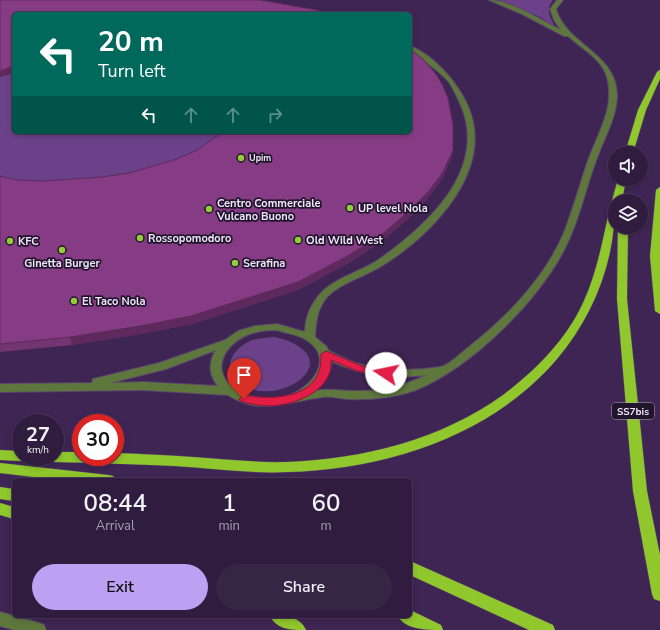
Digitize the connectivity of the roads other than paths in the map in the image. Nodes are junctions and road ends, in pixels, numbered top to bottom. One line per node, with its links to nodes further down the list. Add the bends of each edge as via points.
1 (492, 0): 3 (street, via 537,19)
2 (560, 0): 3 (street, via 553,10 554,15 562,28)
3 (577, 41): 16 (street, via 596,56 609,72 614,96 573,222 557,253 526,297 499,326)
4 (412, 50): 13 (street, via 444,74 461,96 471,120 473,148 469,163 452,197 424,229 381,262 327,293 318,302 312,315)
5 (660, 72): 6 (highway, via 642,110)
6 (631, 146)
7 (660, 190): 10 (highway)
8 (609, 234): 23 (highway, via 602,268 588,305 559,349 531,379 497,407 451,433 402,450 350,461 288,467)
9 (623, 234): 31 (highway, SS7bis, via 622,299 640,491)
10 (656, 256): 11 (highway); 12 (highway)
11 (660, 274)
12 (660, 311)
13 (310, 336): 14 (street, via 295,329 260,328); 15 (street, via 320,344)
14 (229, 341): 17 (street, via 162,366); 19 (street, via 220,350 215,361 215,372)
15 (326, 354): 16 (street, via 360,368 386,373); 20 (street, via 327,366 322,378)
16 (445, 369): 20 (street, via 411,387 390,393 326,393)
17 (76, 386): 18 (street); 19 (street, via 143,386)
18 (3, 389)
19 (229, 391): 20 (street, via 244,399 261,402 280,402)
20 (298, 397)
21 (0, 456): 22 (highway)
22 (12, 456)
23 (64, 457)
24 (0, 468): 25 (highway)
25 (90, 478)
26 (0, 493): 27 (highway)
27 (12, 495)
28 (0, 509): 29 (highway)
29 (12, 512)
30 (412, 569): 38 (highway)
31 (660, 594)
32 (281, 618): 36 (highway)
33 (410, 618): 37 (highway)
34 (0, 619): 35 (street)
35 (39, 630)
36 (298, 630)
37 (435, 630)
38 (547, 630)

